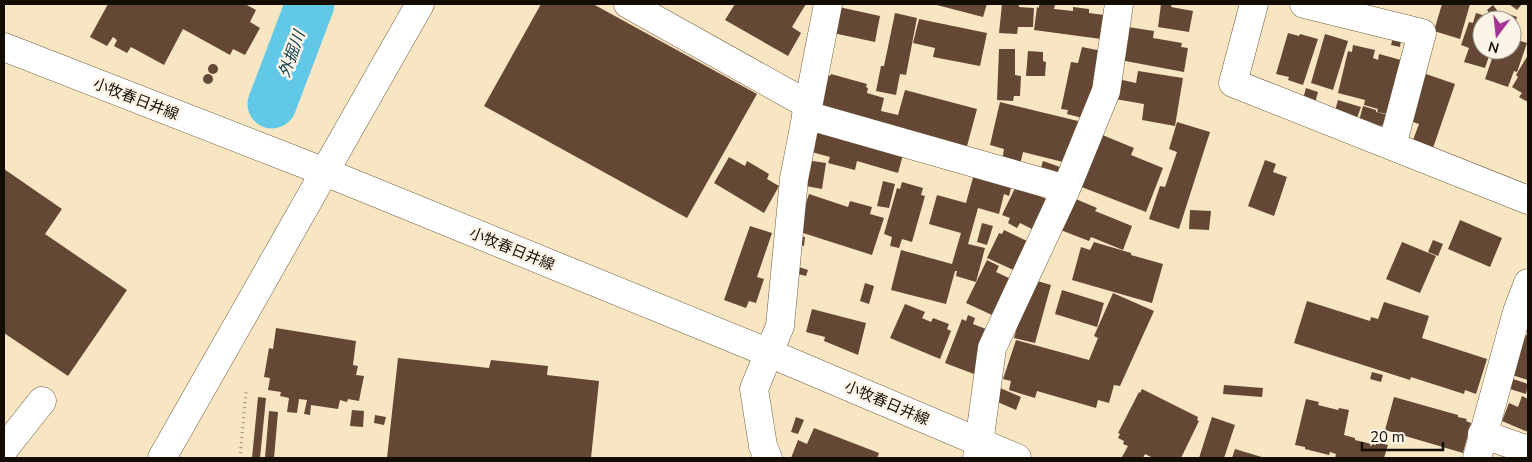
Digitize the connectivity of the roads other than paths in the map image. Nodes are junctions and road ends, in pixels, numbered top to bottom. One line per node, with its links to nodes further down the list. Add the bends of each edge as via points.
1 (420, 4): 10 (street)
2 (628, 4): 8 (street)
3 (828, 4): 8 (street)
4 (1119, 4): 11 (street, via 1106,91)
5 (1254, 4): 9 (street, via 1233,83)
6 (1304, 4): 9 (street, via 1422,34)
7 (4, 47): 10 (street, 小牧春日井線)
8 (807, 109): 11 (street); 15 (street, via 794,179 780,326)
9 (1392, 146): 12 (street)
10 (325, 172): 15 (street, 小牧春日井線); 22 (street)
11 (1066, 189): 19 (street, via 992,348)
12 (1528, 200)
13 (1528, 283): 14 (street)
14 (1522, 314): 17 (street)
15 (769, 353): 19 (street, 小牧春日井線); 21 (street, via 754,390)
16 (42, 402): 18 (street)
17 (1480, 446): 20 (street)
18 (4, 449)
19 (977, 450): 23 (street, 小牧春日井線)
20 (1528, 450)
21 (763, 454)
22 (162, 458)
23 (1017, 458)

